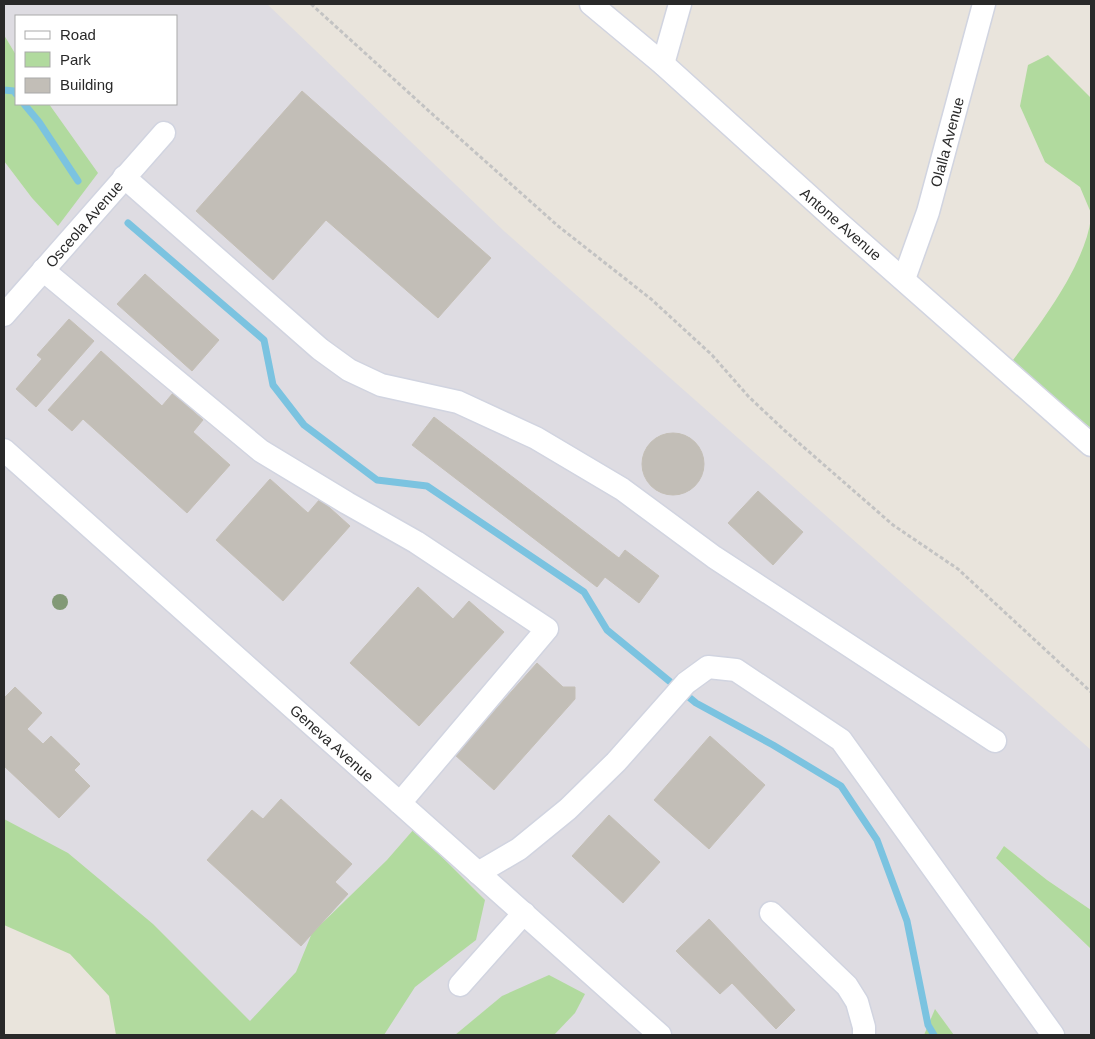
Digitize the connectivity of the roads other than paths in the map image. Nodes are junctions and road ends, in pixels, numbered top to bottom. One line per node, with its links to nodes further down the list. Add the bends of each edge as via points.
1 (591, 4): 4 (street, Antone Avenue)
2 (680, 4): 4 (street)
3 (984, 4): 8 (street, Olalla Avenue, via 928,212)
4 (664, 64): 8 (street, Antone Avenue)
5 (164, 133): 6 (street, Osceola Avenue)
6 (124, 178): 7 (street, Osceola Avenue); 12 (street, via 320,349 349,370 381,385 458,402 536,438 622,489 714,557)
7 (43, 270): 9 (street, Osceola Avenue); 13 (street, via 261,451 416,542 546,630)
8 (904, 279): 10 (street, Antone Avenue)
9 (4, 315)
10 (1091, 445)
11 (4, 450): 13 (street, Geneva Avenue)
12 (995, 741)
13 (400, 803): 14 (street, Geneva Avenue)
14 (478, 873): 15 (street, Geneva Avenue); 20 (street, via 519,849 568,809 616,762 686,682 708,667 736,670 841,740)
15 (524, 913): 17 (street); 18 (street, Geneva Avenue)
16 (771, 913): 19 (street, via 847,986 857,1002)
17 (460, 985)
18 (660, 1035)
19 (864, 1035)
20 (1053, 1035)

